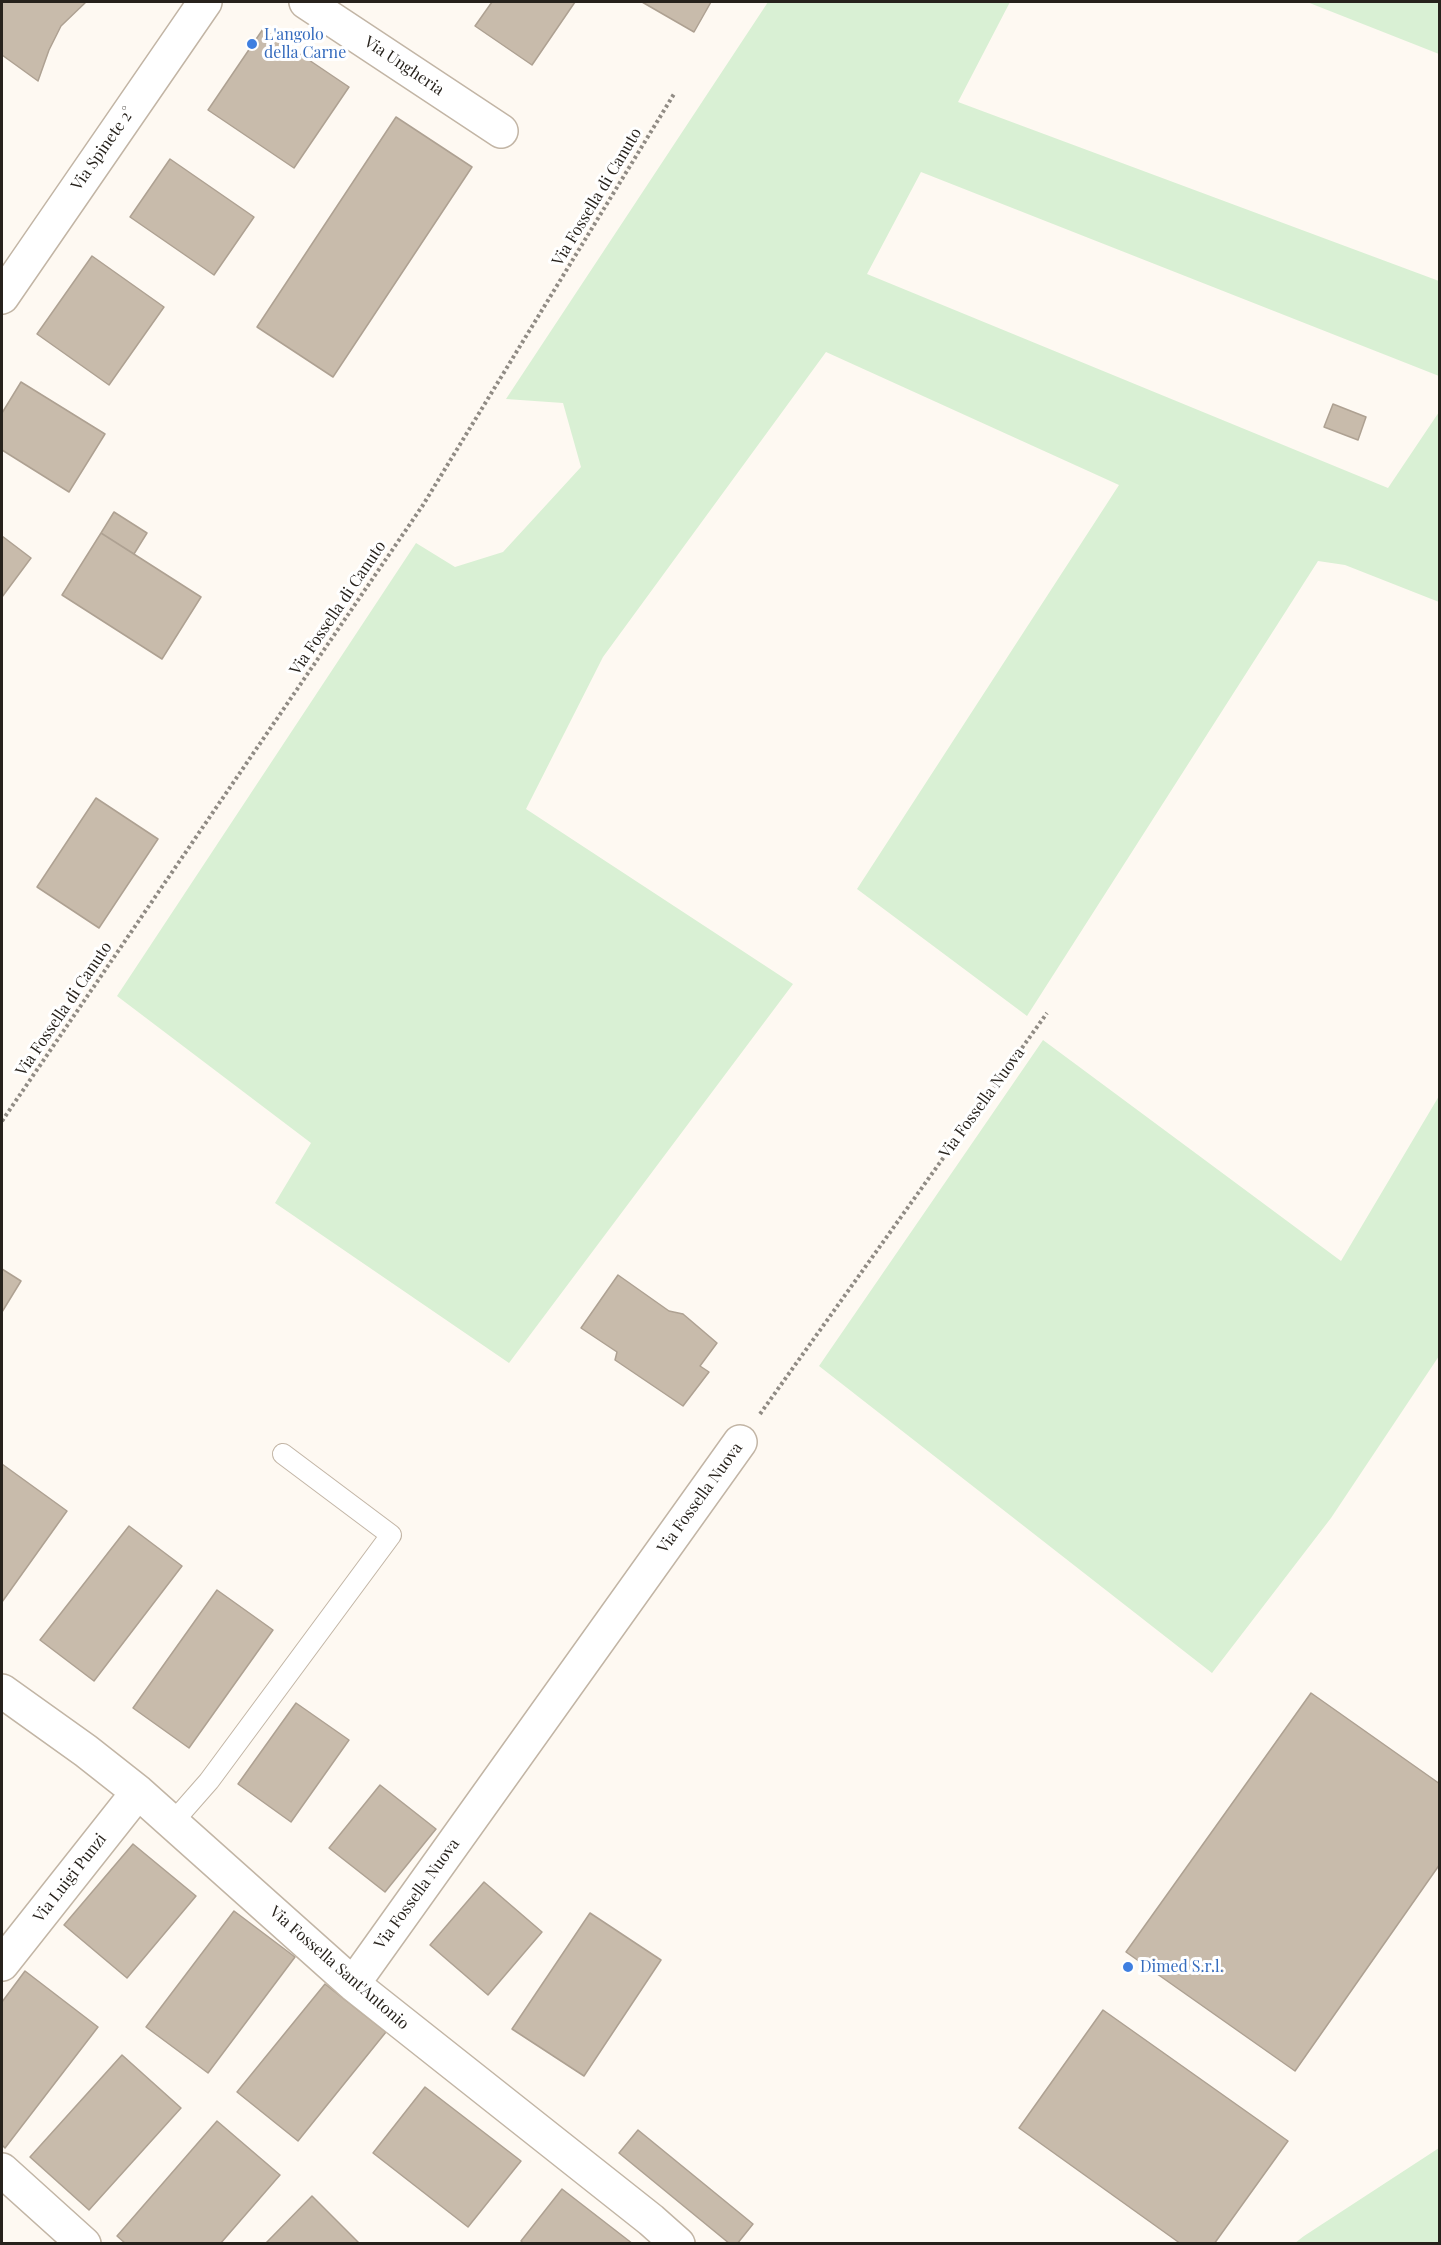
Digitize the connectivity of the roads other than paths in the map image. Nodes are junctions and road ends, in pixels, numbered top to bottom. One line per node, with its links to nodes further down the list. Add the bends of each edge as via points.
1 (205, 2): 4 (street, Via Spinete 2°)
2 (306, 2): 3 (street, Via Ungheria)
3 (501, 131)
4 (2, 297)
5 (740, 1442): 11 (street, Via Fossella Nuova)
6 (283, 1454): 9 (lane, via 391,1535 209,1781)
7 (2, 1691): 8 (street, Via Fossella Sant'Antonio)
8 (138, 1792): 9 (street, Via Fossella Sant'Antonio); 10 (street, Via Luigi Punzi)
9 (173, 1822): 11 (street, Via Fossella Sant'Antonio)
10 (2, 1964)
11 (353, 1984): 14 (street, Via Fossella Sant'Antonio)
12 (2, 2170): 13 (street)
13 (84, 2244)
14 (678, 2244)

